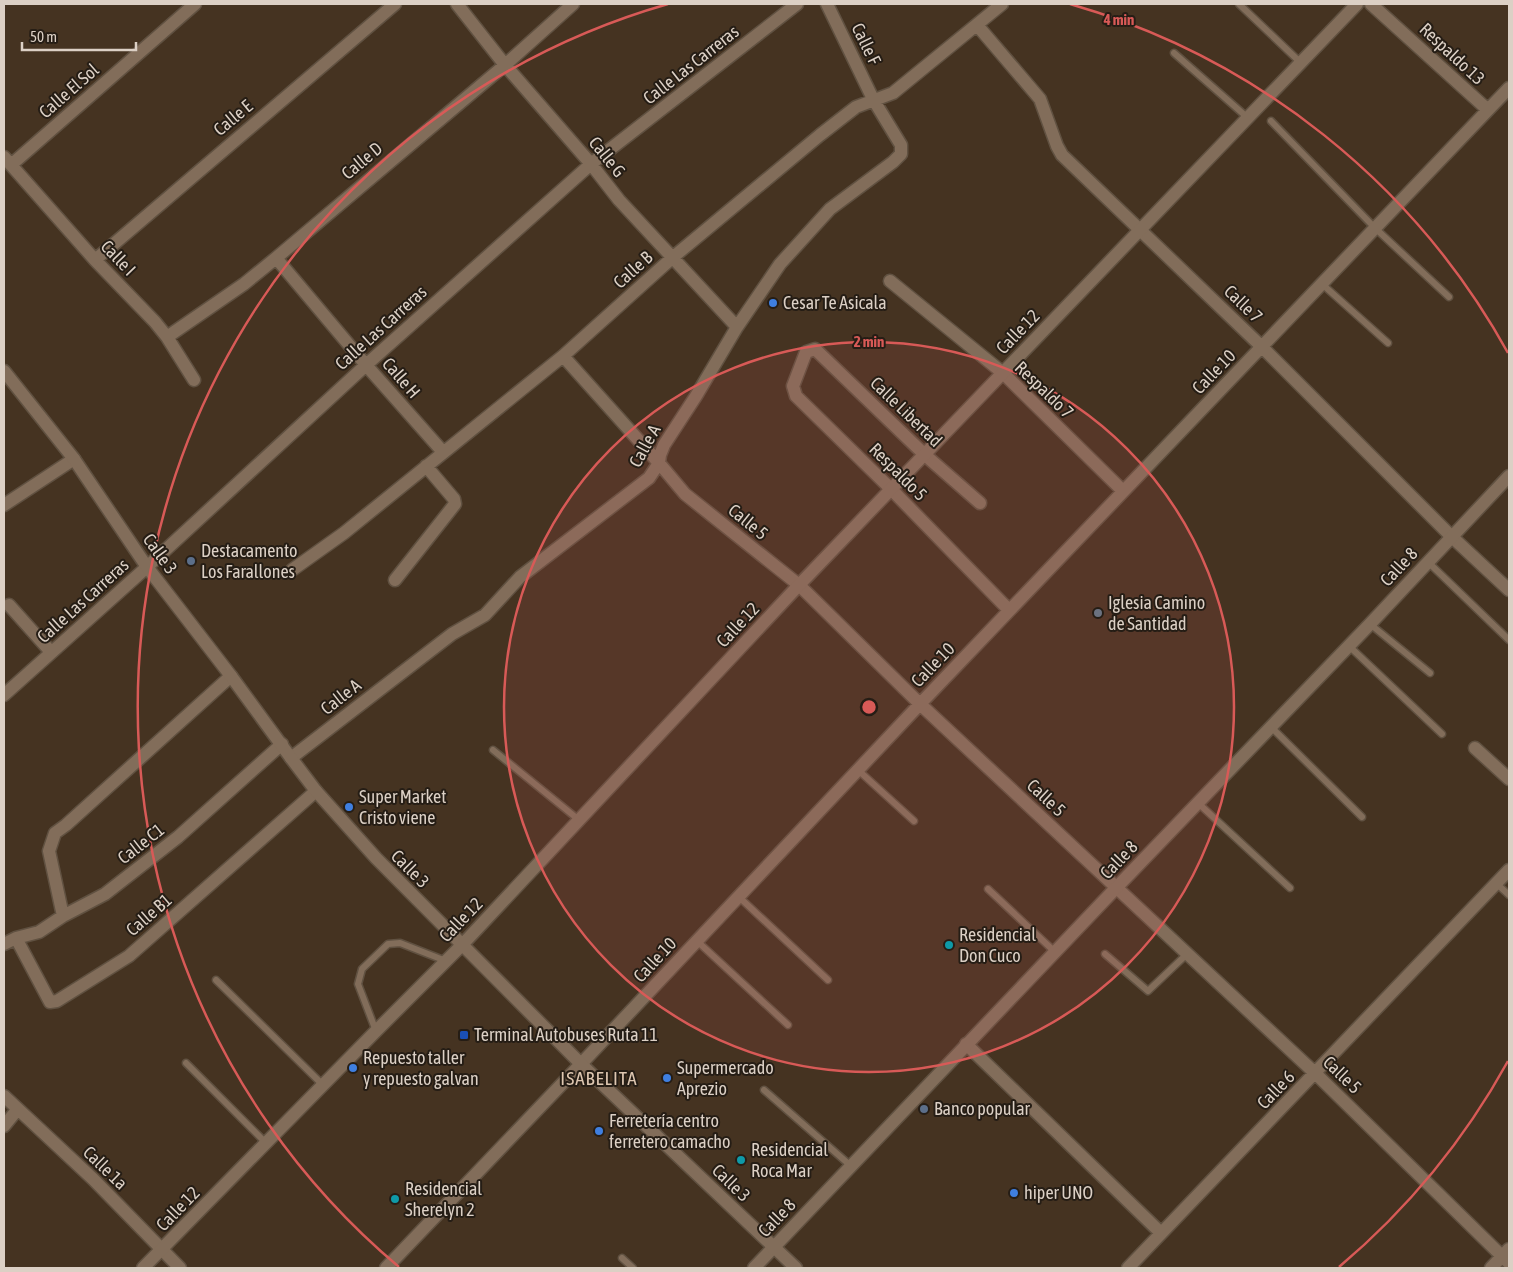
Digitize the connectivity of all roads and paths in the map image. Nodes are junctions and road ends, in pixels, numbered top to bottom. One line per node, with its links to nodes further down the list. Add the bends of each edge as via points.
1 (195, 4): 20 (street, Calle El Sol)
2 (395, 4): 26 (street, Calle E)
3 (457, 4): 14 (street, Calle G)
4 (573, 4): 14 (street, Calle D)
5 (797, 4): 21 (street, Calle Las Carreras)
6 (827, 4): 16 (street, Calle F)
7 (1002, 4): 11 (street, Calle B)
8 (1239, 4): 13 (lane)
9 (1357, 4): 13 (street, Calle 12)
10 (1372, 4): 17 (street, Respaldo 13)
11 (977, 26): 16 (street, Calle B, via 893,93); 23 (street, Calle 7, via 1040,99 1062,155)
12 (1174, 53): 18 (lane)
13 (1301, 63): 18 (street, Calle 12)
14 (505, 65): 21 (street, Calle G); 24 (street, Calle D)
15 (1509, 88): 17 (street, Calle 10)
16 (873, 99): 25 (street, Calle B, via 856,107 820,135); 30 (street, Calle A, via 901,145 901,154 830,209 780,264)
17 (1488, 110): 22 (street, Calle 10)
18 (1248, 118): 23 (street, Calle 12)
19 (1271, 121): 22 (lane)
20 (7, 161): 26 (street, Calle I)
21 (591, 164): 25 (street, Calle G); 36 (street, Calle Las Carreras)
22 (1375, 228): 28 (street, Calle 10); 29 (lane)
23 (1141, 230): 33 (street, Calle 7); 38 (street, Calle 12)
24 (276, 258): 31 (street, Calle D); 36 (street, Calle H)
25 (672, 258): 30 (street, Calle G); 35 (street, Calle B)
26 (95, 260): 31 (street, Calle I)
27 (890, 281): 38 (street, Respaldo 7)
28 (1322, 284): 32 (lane); 33 (street, Calle 10)
29 (1449, 297)
30 (737, 327): 43 (street, Calle A, via 664,445)
31 (168, 337): 39 (street, Calle I)
32 (1388, 343)
33 (1262, 347): 47 (street, Calle 10); 50 (street, Calle 7)
34 (810, 350): 41 (street, Calle Libertad, via 814,349); 46 (street, Respaldo 5, via 806,352 793,386 796,396)
35 (563, 356): 40 (street, Calle B); 43 (street, Calle 5)
36 (366, 365): 40 (street, Calle H); 52 (street, Calle Las Carreras)
37 (4, 371): 42 (street, Calle 3)
38 (1003, 373): 41 (street, Calle 12); 47 (street, Respaldo 7)
39 (194, 380)
40 (443, 452): 44 (street, Calle B)
41 (925, 454): 46 (street, Calle 12); 48 (street, Calle Libertad)
42 (74, 459): 49 (street); 52 (street, Calle 3)
43 (659, 463): 55 (street, Calle 5, via 685,494); 72 (street, Calle A, via 647,480 520,577 485,615 452,634)
44 (426, 466): 53 (street, Calle B, via 344,533); 54 (street, via 456,504)
45 (1509, 476): 50 (street, Calle 8)
46 (891, 489): 55 (street, Calle 12); 58 (street, Respaldo 5)
47 (1124, 491): 58 (street, Calle 10)
48 (980, 503)
49 (4, 505)
50 (1451, 536): 51 (street, Calle 8); 56 (street, Calle 7)
51 (1428, 562): 59 (street, Calle 8); 60 (lane)
52 (146, 568): 62 (street, Calle Las Carreras); 64 (street, Calle 3)
53 (292, 570)
54 (395, 580)
55 (799, 585): 66 (street, Calle 5); 78 (street, Calle 12)
56 (1509, 590)
57 (9, 606): 62 (street)
58 (1009, 610): 66 (street, Calle 10)
59 (1370, 624): 61 (street, Calle 8); 63 (lane)
60 (1509, 640)
61 (1348, 646): 67 (street, Calle 8); 68 (lane)
62 (52, 652): 65 (street, Calle Las Carreras)
63 (1430, 673)
64 (231, 676): 69 (street, Calle 3); 87 (street, via 55,832 49,851)
65 (4, 695)
66 (920, 704): 73 (street, Calle 10); 82 (street, Calle 5)
67 (1271, 727): 76 (street, Calle 8); 77 (lane)
68 (1442, 734)
69 (282, 744): 72 (street, Calle 3); 87 (street, Calle C1, via 178,837 105,894)
70 (1475, 748): 74 (street)
71 (493, 750): 78 (lane)
72 (291, 758): 75 (street, Calle 3)
73 (858, 770): 79 (lane); 86 (street, Calle 10)
74 (1509, 779)
75 (316, 790): 88 (street, Calle B1, via 129,956 57,1001 50,1002); 91 (street, Calle 3, via 376,858)
76 (1198, 803): 82 (street, Calle 8); 83 (lane)
77 (1362, 817)
78 (579, 820): 91 (street, Calle 12)
79 (914, 821)
80 (1509, 870): 81 (street, Calle 6)
81 (1497, 884): 85 (lane); 103 (street, Calle 6)
82 (1116, 888): 92 (street, Calle 8); 94 (street, Calle 5)
83 (1290, 888)
84 (988, 889): 92 (lane)
85 (1509, 895)
86 (739, 897): 89 (street, Calle 10); 97 (lane)
87 (63, 916): 88 (street, Calle C1, via 39,932)
88 (16, 938): 90 (street, Calle C1)
89 (697, 941): 98 (lane); 102 (street, Calle 10)
90 (4, 944)
91 (462, 945): 95 (street, Calle 12); 102 (street, Calle 3)
92 (1055, 952): 100 (street, Calle 8)
93 (1105, 954): 94 (lane, via 1148,991)
94 (1187, 954): 103 (street, Calle 5)
95 (446, 961): 99 (street, Calle 12); 99 (lane, via 400,942 388,944 362,969 358,984)
96 (216, 980): 104 (lane)
97 (828, 980)
98 (788, 1024)
99 (376, 1030): 104 (street, Calle 12)
100 (966, 1044): 110 (street, Calle 8); 111 (street)
101 (186, 1063): 109 (lane)
102 (581, 1064): 112 (street, Calle 3); 118 (street, Calle 10)
103 (1316, 1074): 111 (street, Calle 6); 114 (street, Calle 5)
104 (323, 1085): 109 (street, Calle 12)
105 (764, 1090): 110 (lane)
106 (4, 1096): 107 (street, Calle 1a)
107 (17, 1110): 108 (street); 113 (street, Calle 1a)
108 (4, 1126)
109 (266, 1143): 113 (street, Calle 12)
110 (851, 1166): 112 (street, Calle 8)
111 (1161, 1233): 122 (street, Calle 6)
112 (773, 1248): 120 (street, Calle 8); 121 (street, Calle 3)
113 (163, 1249): 116 (street, Calle 12); 117 (street, Calle 1a)
114 (1507, 1256): 123 (street)
115 (622, 1258): 119 (lane)
116 (143, 1268)
117 (180, 1268)
118 (386, 1268)
119 (633, 1268)
120 (754, 1268)
121 (796, 1268)
122 (1128, 1268)
123 (1491, 1268)

